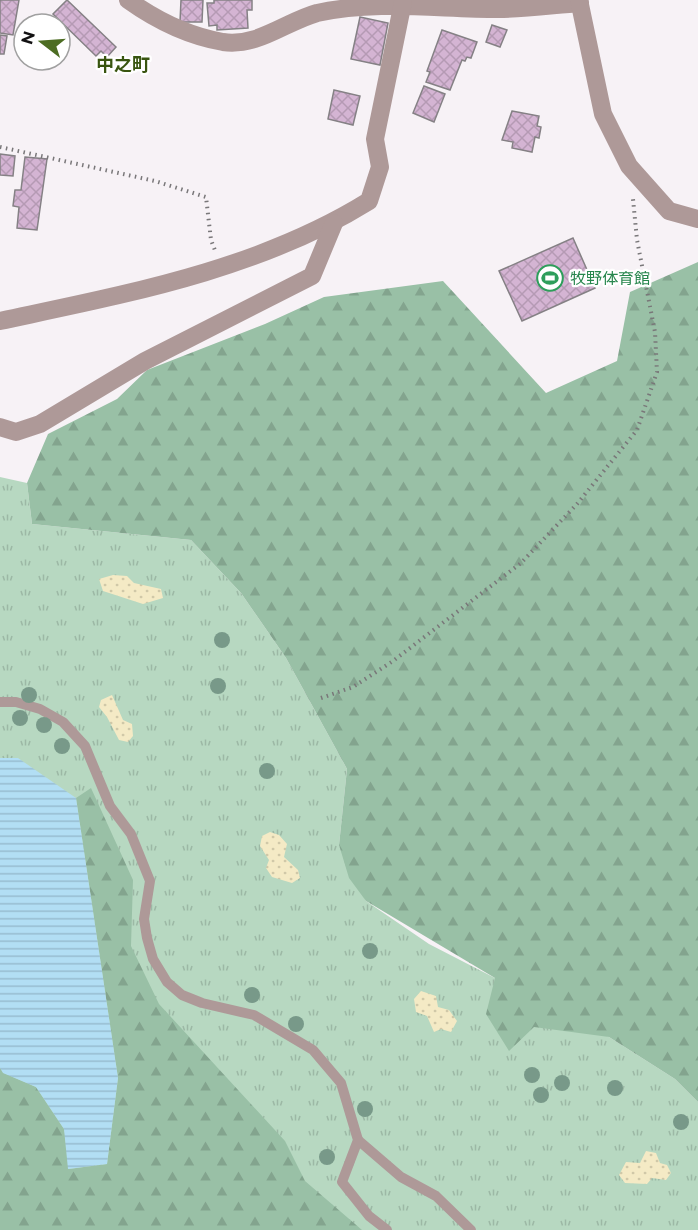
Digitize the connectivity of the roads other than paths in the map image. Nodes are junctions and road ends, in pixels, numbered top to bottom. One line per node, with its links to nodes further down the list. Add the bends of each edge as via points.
1 (128, 0): 3 (street, via 167,24 224,42 252,41 315,13 352,5)
2 (580, 1): 3 (street, via 498,9); 4 (street, via 603,114 629,166 669,211)
3 (404, 2): 5 (street, via 375,139 380,167 369,201)
4 (698, 219)
5 (334, 223): 6 (street, via 174,282); 7 (street, via 312,276 146,361 40,424 16,432)
6 (0, 321)
7 (0, 427)
8 (0, 702): 9 (lane, via 40,709 63,722 86,746 110,806 131,834 150,881 144,919 147,938 166,982 182,995 202,1003 254,1015 313,1050 341,1083)
9 (358, 1140): 10 (lane, via 342,1182 369,1216); 11 (lane, via 401,1177 436,1196)
10 (387, 1230)
11 (471, 1230)

